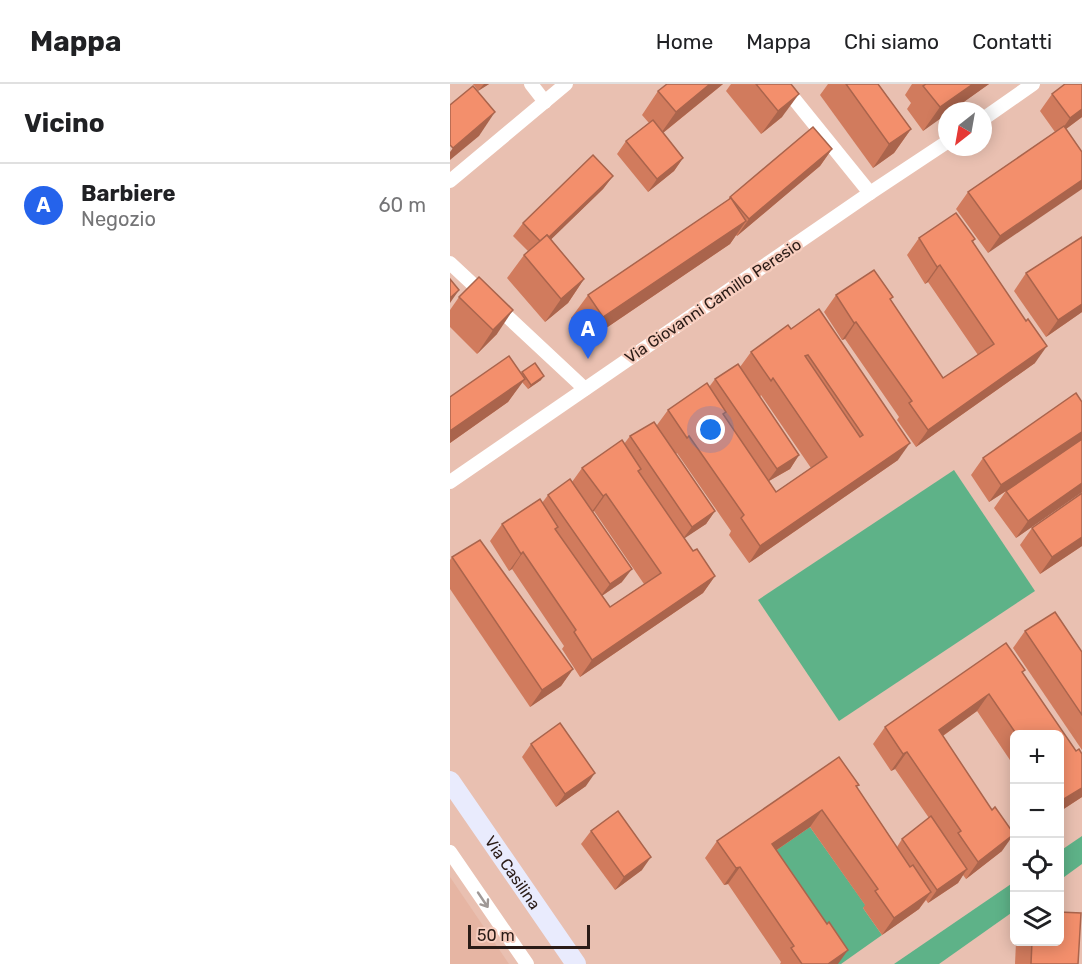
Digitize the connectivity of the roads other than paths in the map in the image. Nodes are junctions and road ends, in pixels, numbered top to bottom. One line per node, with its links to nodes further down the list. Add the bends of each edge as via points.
1 (531, 84): 5 (street)
2 (566, 84): 5 (street)
3 (782, 84): 9 (street)
4 (1033, 84): 6 (street)
5 (545, 102): 8 (street)
6 (992, 112)
7 (938, 148): 9 (street, Via Giovanni Camillo Peresio)
8 (450, 181)
9 (870, 193): 11 (street, Via Giovanni Camillo Peresio)
10 (450, 263): 11 (street)
11 (585, 389): 12 (street, Via Giovanni Camillo Peresio)
12 (450, 482)
13 (450, 781): 16 (main road, Via Casilina)
14 (450, 852): 15 (street, one-way to 15)
15 (527, 964)
16 (576, 964)

